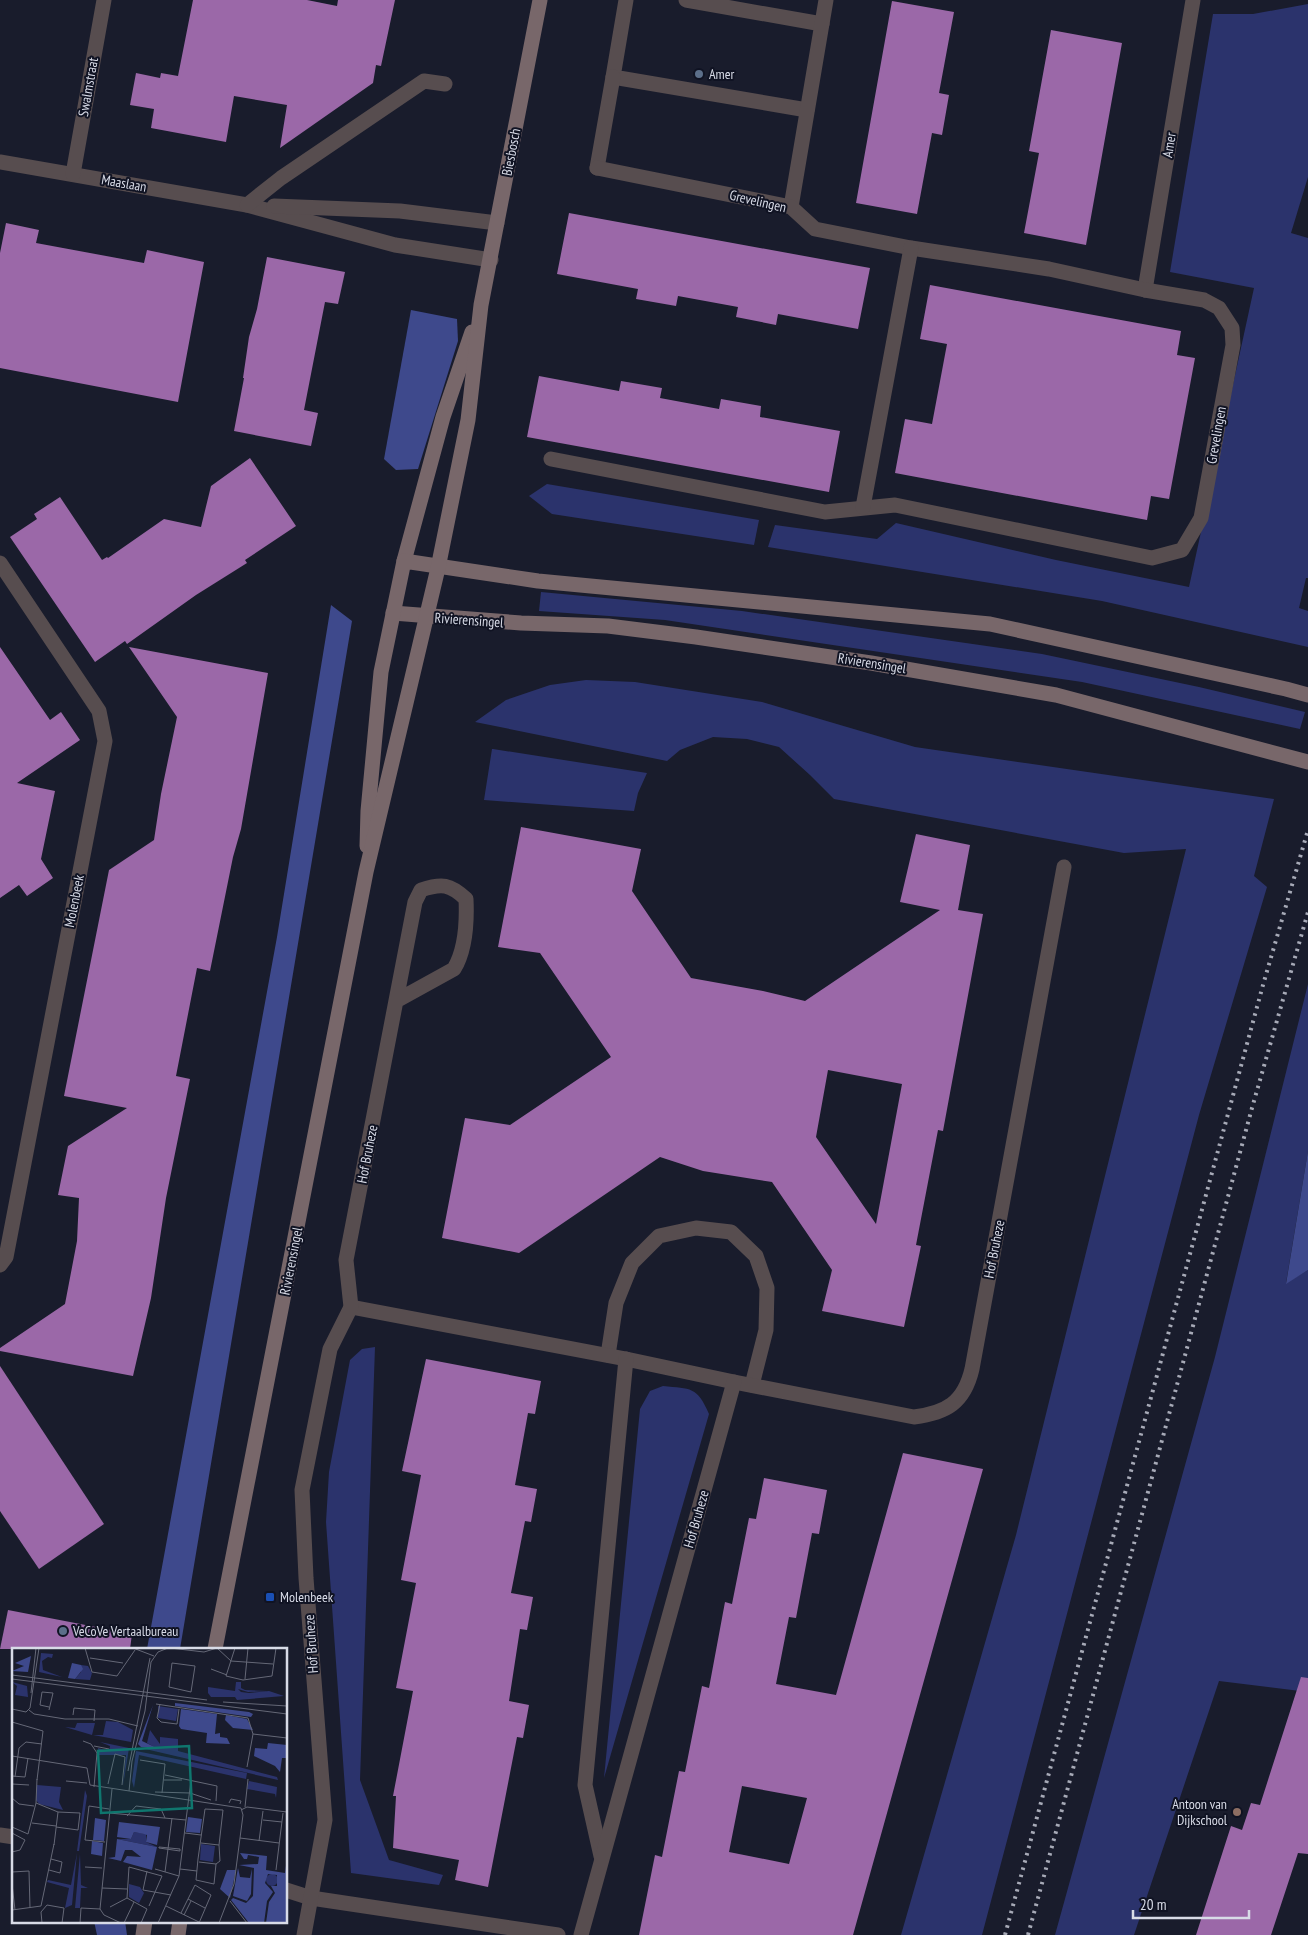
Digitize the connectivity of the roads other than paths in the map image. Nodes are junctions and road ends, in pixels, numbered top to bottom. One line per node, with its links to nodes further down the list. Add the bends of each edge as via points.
1 (104, 0): 12 (street, Swalmstraat)
2 (540, 0): 15 (street, Biesbosch)
3 (626, 0): 8 (street)
4 (686, 0): 7 (street)
5 (826, 0): 7 (street)
6 (1193, 0): 18 (street, Amer)
7 (822, 24): 10 (street)
8 (613, 77): 10 (street); 14 (street, Grevelingen, via 597,168)
9 (446, 84): 13 (street, via 424,81 281,178)
10 (808, 110): 14 (street)
11 (0, 162): 12 (street, Maaslaan)
12 (73, 174): 13 (street, Maaslaan)
13 (247, 205): 15 (street, Maaslaan, via 400,211); 17 (street, Maaslaan, via 395,245)
14 (791, 207): 16 (street, Grevelingen, via 815,229)
15 (497, 223): 17 (street, Biesbosch)
16 (911, 248): 18 (street, Grevelingen, via 1049,269); 21 (street)
17 (491, 260): 19 (street, Biesbosch)
18 (1145, 290): 21 (street, Grevelingen, via 1204,300 1219,308 1232,328 1233,345 1202,518 1182,550 1152,558 895,505)
19 (481, 305): 22 (street, Biesbosch, via 443,417); 24 (street, Biesbosch, via 468,420)
20 (551, 459): 21 (street, Grevelingen, via 825,512)
21 (863, 507)
22 (404, 561): 24 (street); 25 (street, Rivierensingel)
23 (0, 563): 32 (street, Molenbeek, via 99,710 106,741 6,1257)
24 (438, 568): 26 (street, Rivierensingel); 27 (street, via 990,624)
25 (393, 613): 26 (street, Rivierensingel); 30 (street, Rivierensingel, via 382,672 368,811)
26 (427, 617): 28 (street, Rivierensingel, via 608,626 872,663 1056,695); 30 (street, Rivierensingel)
27 (1308, 695)
28 (1308, 762)
29 (1064, 868): 37 (street, Hof Bruheze, via 969,1381 954,1405 934,1414 914,1417)
30 (366, 872): 38 (street, Rivierensingel)
31 (396, 1001): 31 (street, Hof Bruheze, via 415,902 421,890 438,885 455,888 466,899 467,917 459,960 454,969); 33 (street, Hof Bruheze, via 346,1260)
32 (0, 1265)
33 (351, 1307): 34 (street, Hof Bruheze); 41 (street, Hof Bruheze, via 330,1349 302,1490 325,1820)
34 (608, 1355): 35 (street, Hof Bruheze); 37 (street, via 616,1303 632,1264 659,1236 696,1228 731,1232 756,1256 767,1288 766,1330)
35 (626, 1358): 36 (street, Hof Bruheze); 39 (street, Hof Bruheze, via 585,1785)
36 (734, 1382): 37 (street, Hof Bruheze); 39 (street, Hof Bruheze)
37 (752, 1385)
38 (216, 1648)
39 (602, 1858): 48 (street, Hof Bruheze)
40 (288, 1891): 41 (street)
41 (311, 1898): 46 (street, Hof Bruheze); 47 (street)
42 (145, 1922): 44 (street)
43 (180, 1922): 45 (street)
44 (143, 1935)
45 (178, 1935)
46 (304, 1935)
47 (558, 1935)
48 (581, 1935)

